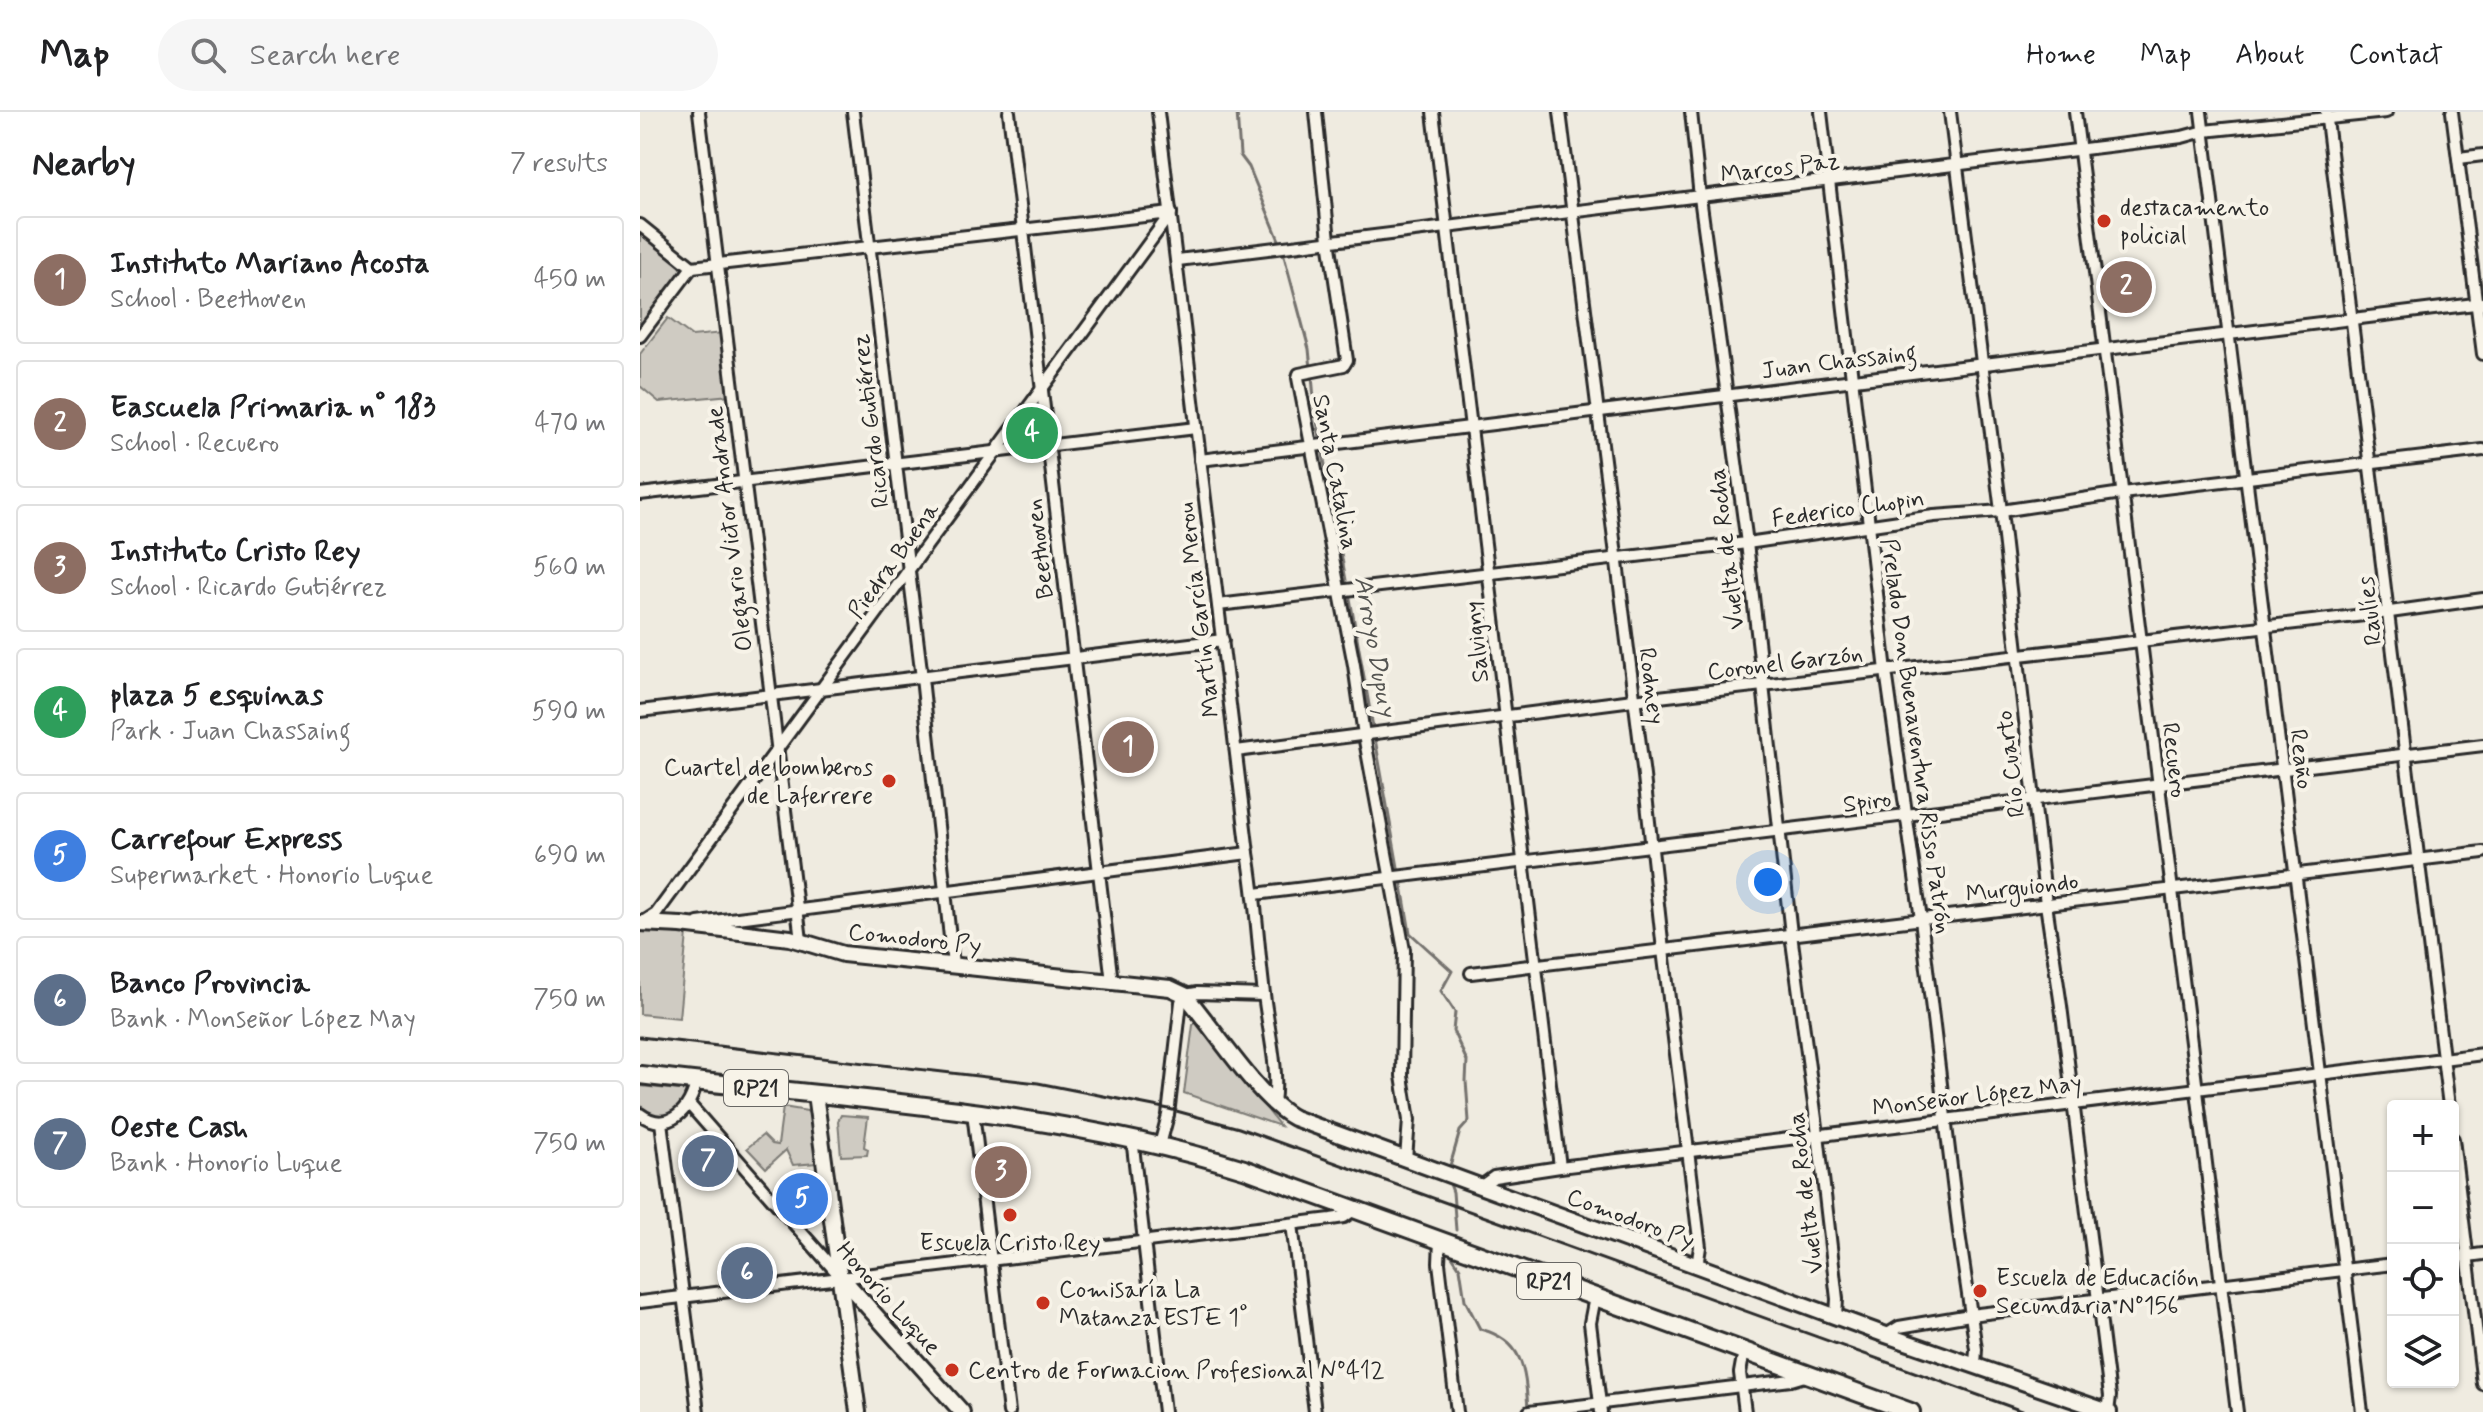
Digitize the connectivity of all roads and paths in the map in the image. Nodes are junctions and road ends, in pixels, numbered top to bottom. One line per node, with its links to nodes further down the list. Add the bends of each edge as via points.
1 (699, 112): 31 (street, Olegario Victor Andrade)
2 (853, 112): 29 (street, Ricardo Gutiérrez)
3 (1009, 112): 27 (street, Beethoven)
4 (1316, 112): 28 (street, Santa Catalina)
5 (1433, 112): 26 (street, Salvigny)
6 (1560, 112): 24 (street, Rodney)
7 (1691, 112): 22 (street, Vuelta de Rocha)
8 (1821, 112): 21 (street, Prelado Don Buenaventura Risso Patrón)
9 (1950, 112): 20 (street, Río Cuarto)
10 (2075, 112): 17 (street, Recuero)
11 (2201, 112): 16 (street, Reaño)
12 (2386, 112): 15 (street, Marcos Paz)
13 (2452, 112): 19 (street)
14 (1159, 116): 23 (street, Martín García Merou)
15 (2327, 116): 16 (street, Marcos Paz); 34 (street, Raulíes)
16 (2204, 131): 17 (street, Marcos Paz); 35 (street, Reaño)
17 (2079, 149): 20 (street, Marcos Paz); 37 (street, Recuero)
18 (2483, 155): 19 (street)
19 (2459, 158): 33 (street)
20 (1956, 165): 21 (street, Marcos Paz); 39 (street, Río Cuarto)
21 (1829, 181): 22 (street, Marcos Paz); 40 (street, Prelado Don Buenaventura Risso Patrón)
22 (1700, 197): 24 (street, Marcos Paz); 42 (street, Vuelta de Rocha)
23 (1171, 213): 27 (street); 30 (street, Martín García Merou); 41 (street, Piedra Buena)
24 (1573, 213): 26 (street, Marcos Paz); 43 (street, Rodney)
25 (640, 225): 32 (street)
26 (1446, 226): 28 (street, Marcos Paz); 44 (street, Salvigny)
27 (1022, 229): 29 (street); 41 (street, Beethoven)
28 (1329, 240): 30 (street, Marcos Paz); 47 (street, Santa Catalina, via 1347,360 1298,378)
29 (869, 247): 31 (street); 51 (street, Ricardo Gutiérrez)
30 (1178, 260): 45 (street, Martín García Merou)
31 (717, 264): 32 (street); 54 (street, Olegario Victor Andrade)
32 (692, 267): 36 (street)
33 (2480, 303): 34 (street, Juan Chassaing); 38 (street)
34 (2352, 320): 35 (street, Juan Chassaing); 52 (street, Raulíes)
35 (2228, 333): 37 (street, Juan Chassaing); 53 (street, Reaño)
36 (640, 336)
37 (2105, 349): 39 (street, Juan Chassaing); 55 (street, Recuero)
38 (2483, 354)
39 (1980, 362): 40 (street, Juan Chassaing); 57 (street, Río Cuarto)
40 (1852, 380): 42 (street, Juan Chassaing); 58 (street, Prelado Don Buenaventura Risso Patrón)
41 (1042, 389): 46 (street, Beethoven); 48 (street, Piedra Buena)
42 (1728, 395): 43 (street, Juan Chassaing); 59 (street, Vuelta de Rocha)
43 (1598, 411): 44 (street, Juan Chassaing); 60 (street, Rodney)
44 (1469, 427): 47 (street, Juan Chassaing); 62 (street, Salvigny)
45 (1196, 428): 46 (street); 50 (street, Martín García Merou)
46 (1046, 444): 48 (street); 71 (street, Beethoven)
47 (1314, 447): 50 (street, Juan Chassaing); 63 (street, Santa Catalina)
48 (997, 450): 51 (street); 61 (street, Piedra Buena)
49 (2483, 450): 52 (street, Federico Chopin)
50 (1200, 460): 65 (street, Martín García Merou)
51 (896, 464): 54 (street); 61 (street, Ricardo Gutiérrez)
52 (2371, 465): 53 (street, Federico Chopin); 66 (street, Raulíes)
53 (2246, 480): 55 (street, Federico Chopin); 67 (street, Reaño)
54 (746, 482): 56 (street); 76 (street, Olegario Victor Andrade)
55 (2122, 493): 57 (street, Federico Chopin); 68 (street, Recuero)
56 (640, 494)
57 (2001, 511): 58 (street, Federico Chopin); 70 (street, Río Cuarto)
58 (1868, 526): 59 (street, Federico Chopin); 72 (street, Prelado Don Buenaventura Risso Patrón)
59 (1747, 543): 60 (street, Federico Chopin); 74 (street, Vuelta de Rocha)
60 (1616, 559): 62 (street, Federico Chopin); 77 (street, Rodney)
61 (909, 572): 73 (street, Ricardo Gutiérrez); 75 (street, Piedra Buena)
62 (1489, 572): 63 (street, Federico Chopin); 79 (street, Salvigny)
63 (1340, 590): 65 (street, Federico Chopin); 80 (street, Santa Catalina)
64 (2483, 599): 66 (street, Coronel Garzón)
65 (1218, 605): 69 (street, Martín García Merou)
66 (2390, 612): 67 (street, Coronel Garzón); 84 (street, Raulíes)
67 (2265, 625): 68 (street, Coronel Garzón); 85 (street, Reaño)
68 (2139, 639): 70 (street, Coronel Garzón); 86 (street, Recuero)
69 (1223, 640): 71 (street); 83 (street, Martín García Merou)
70 (2017, 654): 72 (street, Coronel Garzón); 87 (street, Río Cuarto)
71 (1073, 660): 73 (street); 95 (street, Beethoven)
72 (1886, 671): 74 (street, Coronel Garzón); 88 (street, Prelado Don Buenaventura Risso Patrón)
73 (922, 678): 75 (street); 99 (street, Ricardo Gutiérrez)
74 (1762, 685): 77 (street, Coronel Garzón); 89 (street, Vuelta de Rocha)
75 (823, 690): 76 (street); 82 (street, Piedra Buena)
76 (771, 695): 78 (street); 82 (street, Olegario Victor Andrade)
77 (1633, 700): 79 (street, Coronel Garzón); 90 (street, Rodney)
78 (640, 711)
79 (1504, 717): 80 (street, Coronel Garzón); 94 (street, Salvigny)
80 (1365, 734): 83 (street, Coronel Garzón); 97 (street, Santa Catalina)
81 (2483, 745): 84 (street, Spiro)
82 (777, 751): 102 (street, Olegario Victor Andrade); 104 (street, Piedra Buena, via 656,914)
83 (1236, 751): 92 (street, Martín García Merou)
84 (2406, 755): 85 (street, Spiro); 93 (street, Raulíes)
85 (2283, 769): 86 (street, Spiro); 96 (street, Reaño)
86 (2158, 784): 87 (street, Spiro); 98 (street, Recuero)
87 (2035, 801): 88 (street, Spiro); 101 (street, Río Cuarto)
88 (1906, 816): 89 (street, Spiro); 103 (street, Prelado Don Buenaventura Risso Patrón)
89 (1781, 831): 90 (street, Spiro); 106 (street, Vuelta de Rocha)
90 (1651, 847): 94 (street, Spiro); 108 (street, Rodney)
91 (2483, 852): 93 (street, Murguiondo)
92 (1248, 853): 95 (street); 100 (street, Martín García Merou)
93 (2420, 860): 96 (street, Murguiondo); 116 (street, Raulíes)
94 (1523, 863): 97 (street, Spiro); 110 (street, Salvigny)
95 (1099, 873): 99 (street); 112 (street, Beethoven)
96 (2297, 873): 98 (street, Murguiondo); 117 (street, Reaño)
97 (1393, 878): 100 (street, Spiro); 134 (street, Santa Catalina, via 1405,958)
98 (2172, 889): 101 (street, Murguiondo); 120 (street, Recuero)
99 (946, 892): 102 (street); 109 (street, Ricardo Gutiérrez)
100 (1255, 894): 114 (street, Martín García Merou)
101 (2046, 904): 103 (street, Murguiondo); 123 (street, Río Cuarto)
102 (796, 909): 105 (street); 107 (street, Olegario Victor Andrade)
103 (1921, 919): 106 (street, Murguiondo); 128 (street, Prelado Don Buenaventura Risso Patrón)
104 (640, 922): 105 (main road, Comodoro Py)
105 (681, 925): 107 (main road, Comodoro Py)
106 (1791, 934): 108 (street, Murguiondo); 130 (street, Vuelta de Rocha)
107 (801, 940): 109 (main road, Comodoro Py, via 843,954)
108 (1663, 950): 110 (street, Murguiondo); 133 (street, Rodney)
109 (953, 965): 112 (main road, Comodoro Py)
110 (1535, 966): 111 (street, Murguiondo); 135 (street, Salvigny)
111 (1471, 973)
112 (1112, 982): 113 (main road, Comodoro Py, via 1170,988)
113 (1185, 995): 114 (street, Comodoro Py); 124 (main road, Comodoro Py); 132 (street)
114 (1264, 995): 124 (street, Martín García Merou, via 1277,1083)
115 (2483, 1054): 116 (street, Monseñor López May)
116 (2444, 1059): 117 (street, Monseñor López May); 122 (street, Raulíes)
117 (2321, 1073): 120 (street, Monseñor López May); 148 (street, Reaño)
118 (640, 1075): 119 (main road, RP21)
119 (696, 1081): 121 (main road, RP21); 125 (street)
120 (2195, 1089): 123 (street, Monseñor López May); 150 (street, Recuero)
121 (815, 1094): 126 (main road, RP21); 149 (main road)
122 (2448, 1100)
123 (2073, 1102): 128 (street, Monseñor López May); 153 (street, Río Cuarto)
124 (1274, 1103): 134 (main road, Comodoro Py, via 1294,1118)
125 (689, 1104): 129 (street, via 680,1116); 149 (street, Honorio Luque)
126 (973, 1112): 131 (main road, RP21); 145 (street)
127 (640, 1114): 129 (street)
128 (1947, 1120): 130 (street, Monseñor López May); 155 (street, Prelado Don Buenaventura Risso Patrón)
129 (661, 1122): 151 (street)
130 (1818, 1134): 133 (street, Monseñor López May); 156 (street, Vuelta de Rocha)
131 (1132, 1138): 132 (main road, RP21); 141 (street)
132 (1160, 1145): 138 (main road, RP21)
133 (1687, 1151): 135 (street, Monseñor López May); 147 (street, Rodney, via 1700,1247)
134 (1406, 1159): 137 (main road, Comodoro Py)
135 (1560, 1167): 137 (street, Monseñor López May, via 1494,1177)
136 (2457, 1172): 143 (street)
137 (1480, 1187): 147 (main road, Comodoro Py)
138 (1355, 1209): 139 (street, via 1344,1217); 140 (main road, RP21)
139 (1292, 1224): 141 (street); 169 (street)
140 (1440, 1240): 152 (main road, RP21); 170 (street)
141 (1144, 1242): 145 (street); 168 (street)
142 (2483, 1254): 143 (street)
143 (2467, 1256): 144 (street); 161 (street)
144 (2459, 1257)
145 (990, 1259): 149 (street); 167 (street)
146 (2387, 1265): 148 (street)
147 (1697, 1266): 156 (main road, Comodoro Py)
148 (2345, 1270): 150 (street); 176 (street, Reaño)
149 (841, 1278): 151 (street); 165 (main road); 166 (main road, Honorio Luque)
150 (2222, 1285): 153 (street); 175 (street, Recuero)
151 (683, 1296): 154 (street); 164 (street)
152 (1595, 1297): 158 (main road, RP21); 163 (street, via 1590,1323)
153 (2098, 1299): 155 (street); 174 (street, Río Cuarto)
154 (640, 1302)
155 (1970, 1315): 157 (street, via 1899,1327); 159 (street, Prelado Don Buenaventura Risso Patrón)
156 (1836, 1316): 157 (main road, Comodoro Py)
157 (1886, 1335): 159 (main road, Comodoro Py)
158 (1744, 1351): 160 (main road, RP21); 162 (street)
159 (1975, 1366): 174 (main road, Comodoro Py)
160 (1808, 1375): 162 (street); 173 (main road, RP21)
161 (2483, 1384)
162 (1741, 1385): 163 (street); 172 (street)
163 (1601, 1408): 171 (street)
164 (698, 1412)
165 (858, 1412)
166 (962, 1412)
167 (1009, 1412)
168 (1164, 1412)
169 (1315, 1412)
170 (1457, 1412)
171 (1529, 1412)
172 (1745, 1412)
173 (1911, 1412)
174 (2108, 1412)
175 (2237, 1412)
176 (2362, 1412)

